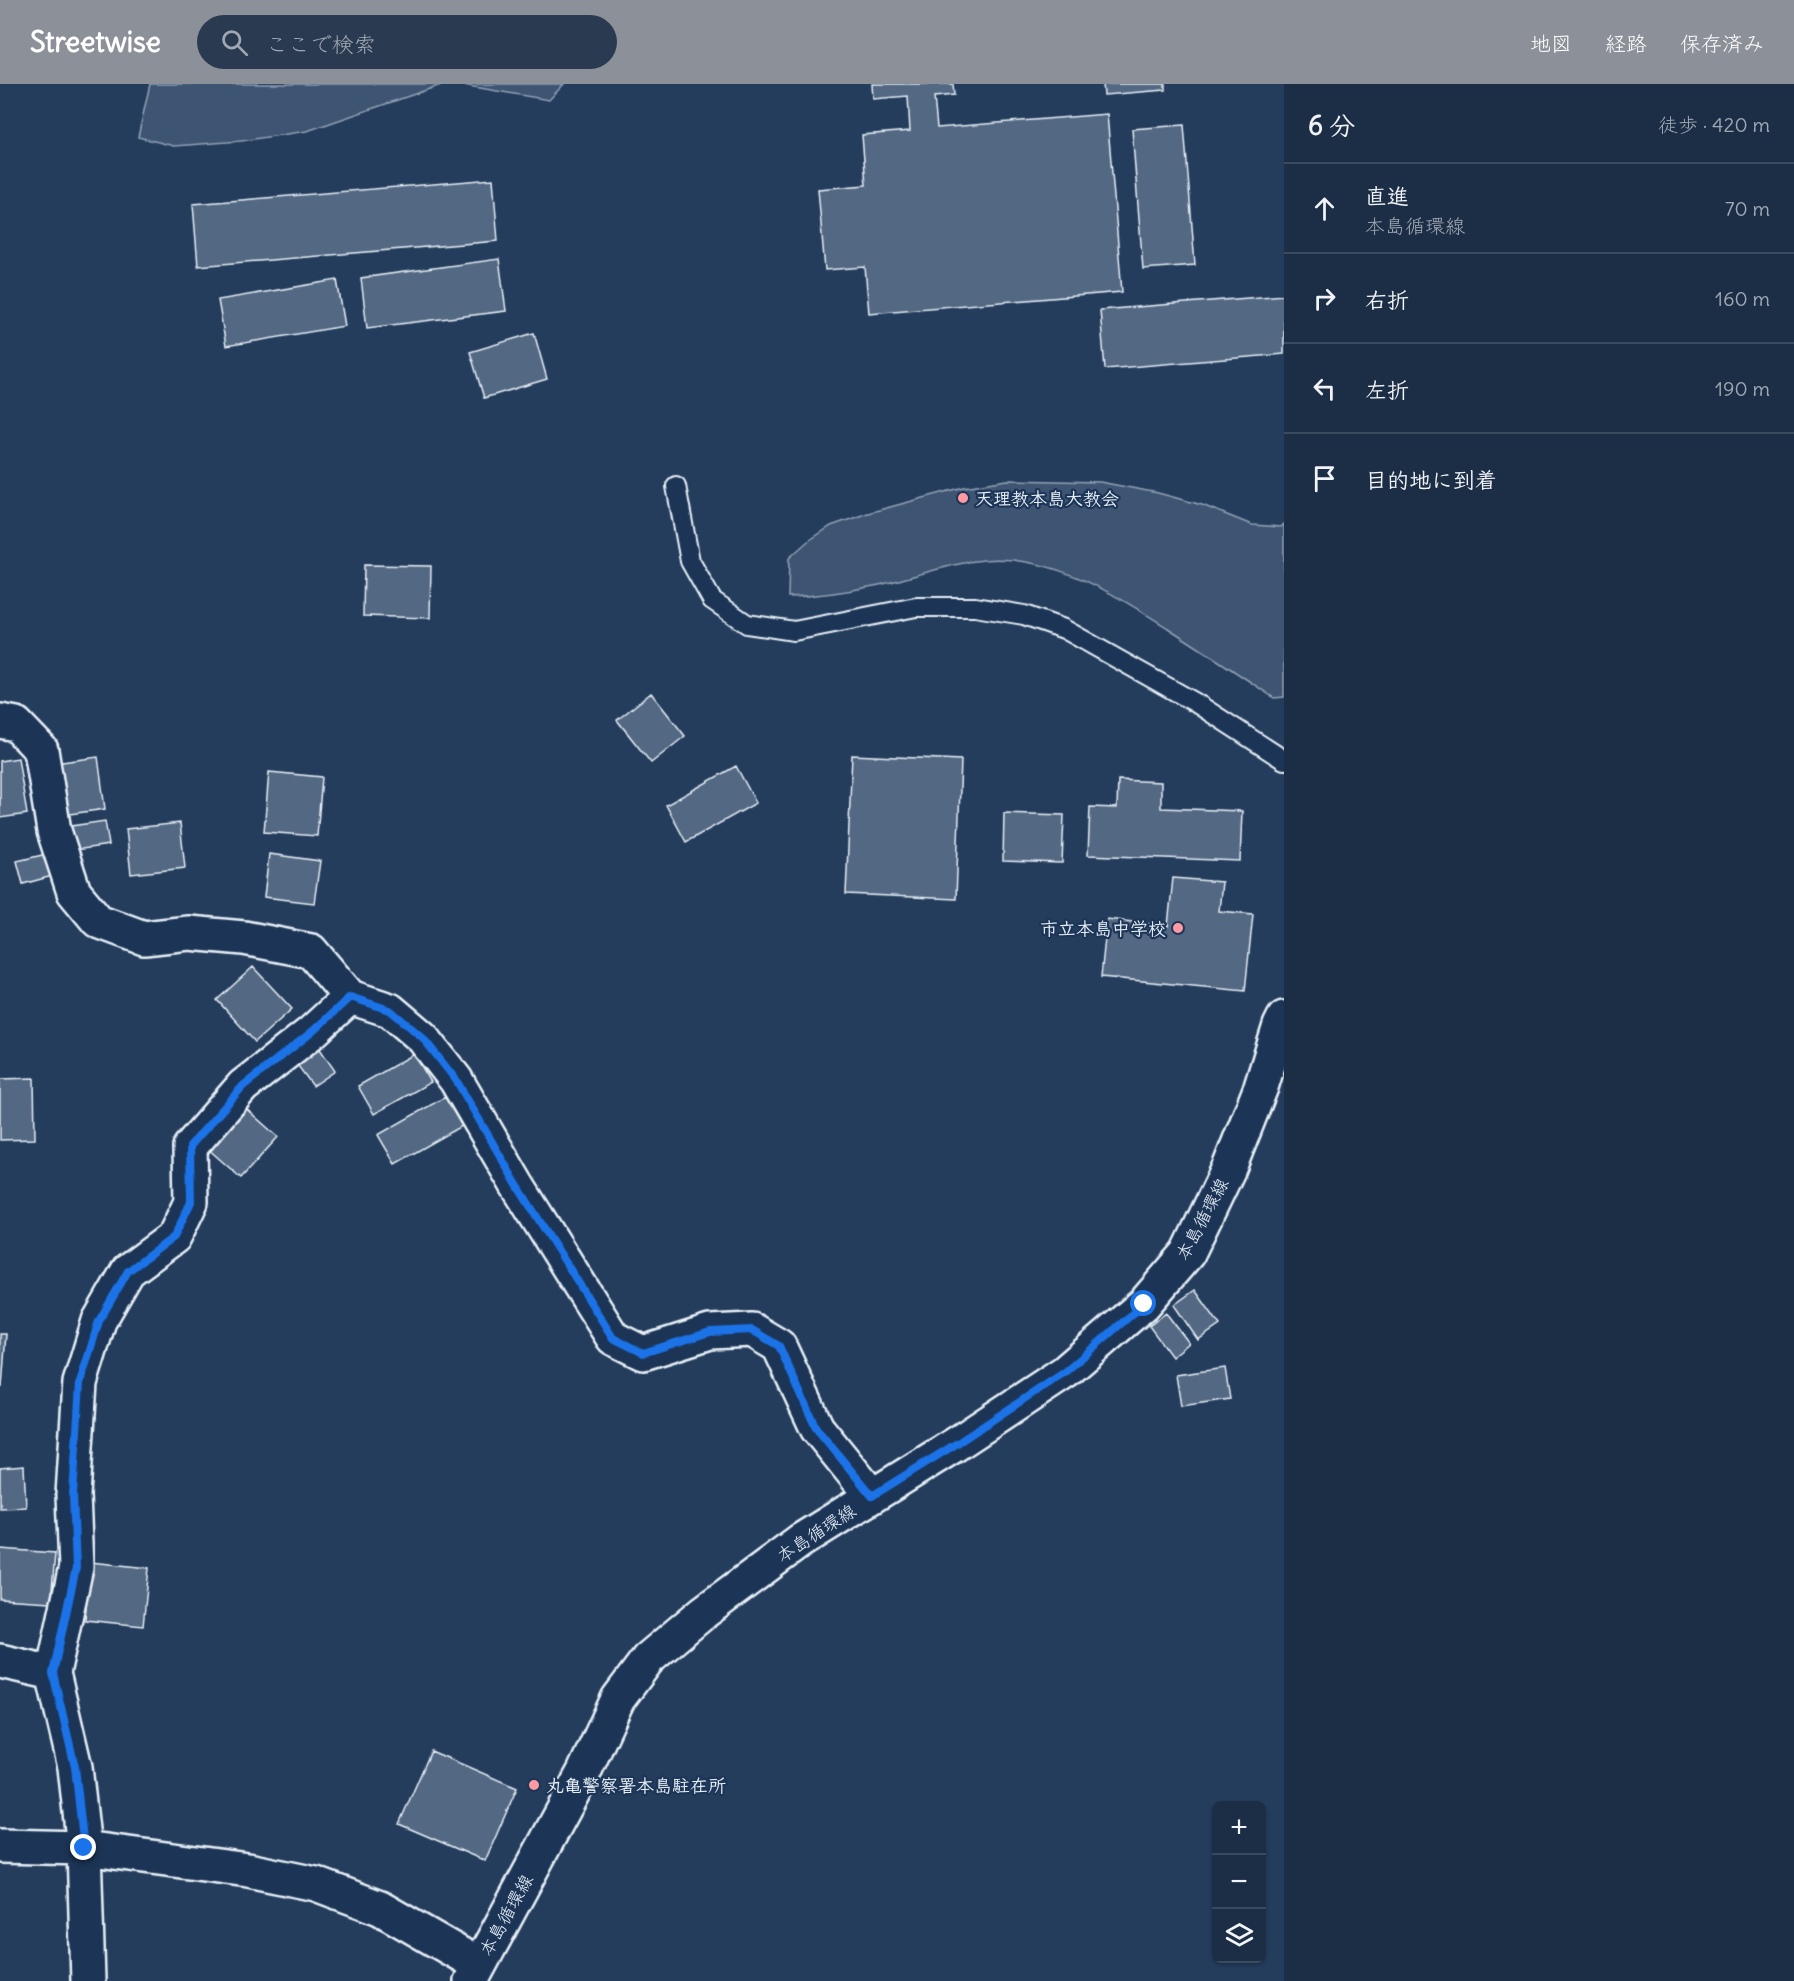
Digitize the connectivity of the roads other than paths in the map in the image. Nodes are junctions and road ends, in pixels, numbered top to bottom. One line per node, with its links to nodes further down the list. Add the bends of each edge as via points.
1 (676, 486): 3 (lane, via 690,561 712,600 747,624 794,631 916,607 975,607 1024,615 1064,629 1196,703)
2 (0, 721): 4 (street, via 16,724 41,750 54,831 74,891 98,921 144,938 189,933 244,938 311,951)
3 (1284, 760)
4 (350, 997): 6 (street, via 390,1010 423,1038 456,1080 613,1338 643,1353 710,1332 752,1330 779,1346 816,1428); 8 (street, via 243,1086 190,1146 191,1202 174,1237 128,1271 99,1321 80,1383 73,1495 76,1568)
5 (1284, 1018): 6 (street, 本島循環線, via 1229,1168 1188,1253 1144,1304 1065,1372)
6 (872, 1496): 11 (street, 本島循環線, via 800,1541 648,1659 618,1699 584,1772)
7 (0, 1661): 8 (street)
8 (53, 1673): 10 (street, via 75,1767)
9 (0, 1846): 10 (street)
10 (84, 1848): 11 (street, via 248,1870 316,1884 380,1908); 12 (street)
11 (475, 1973)
12 (88, 1981)

